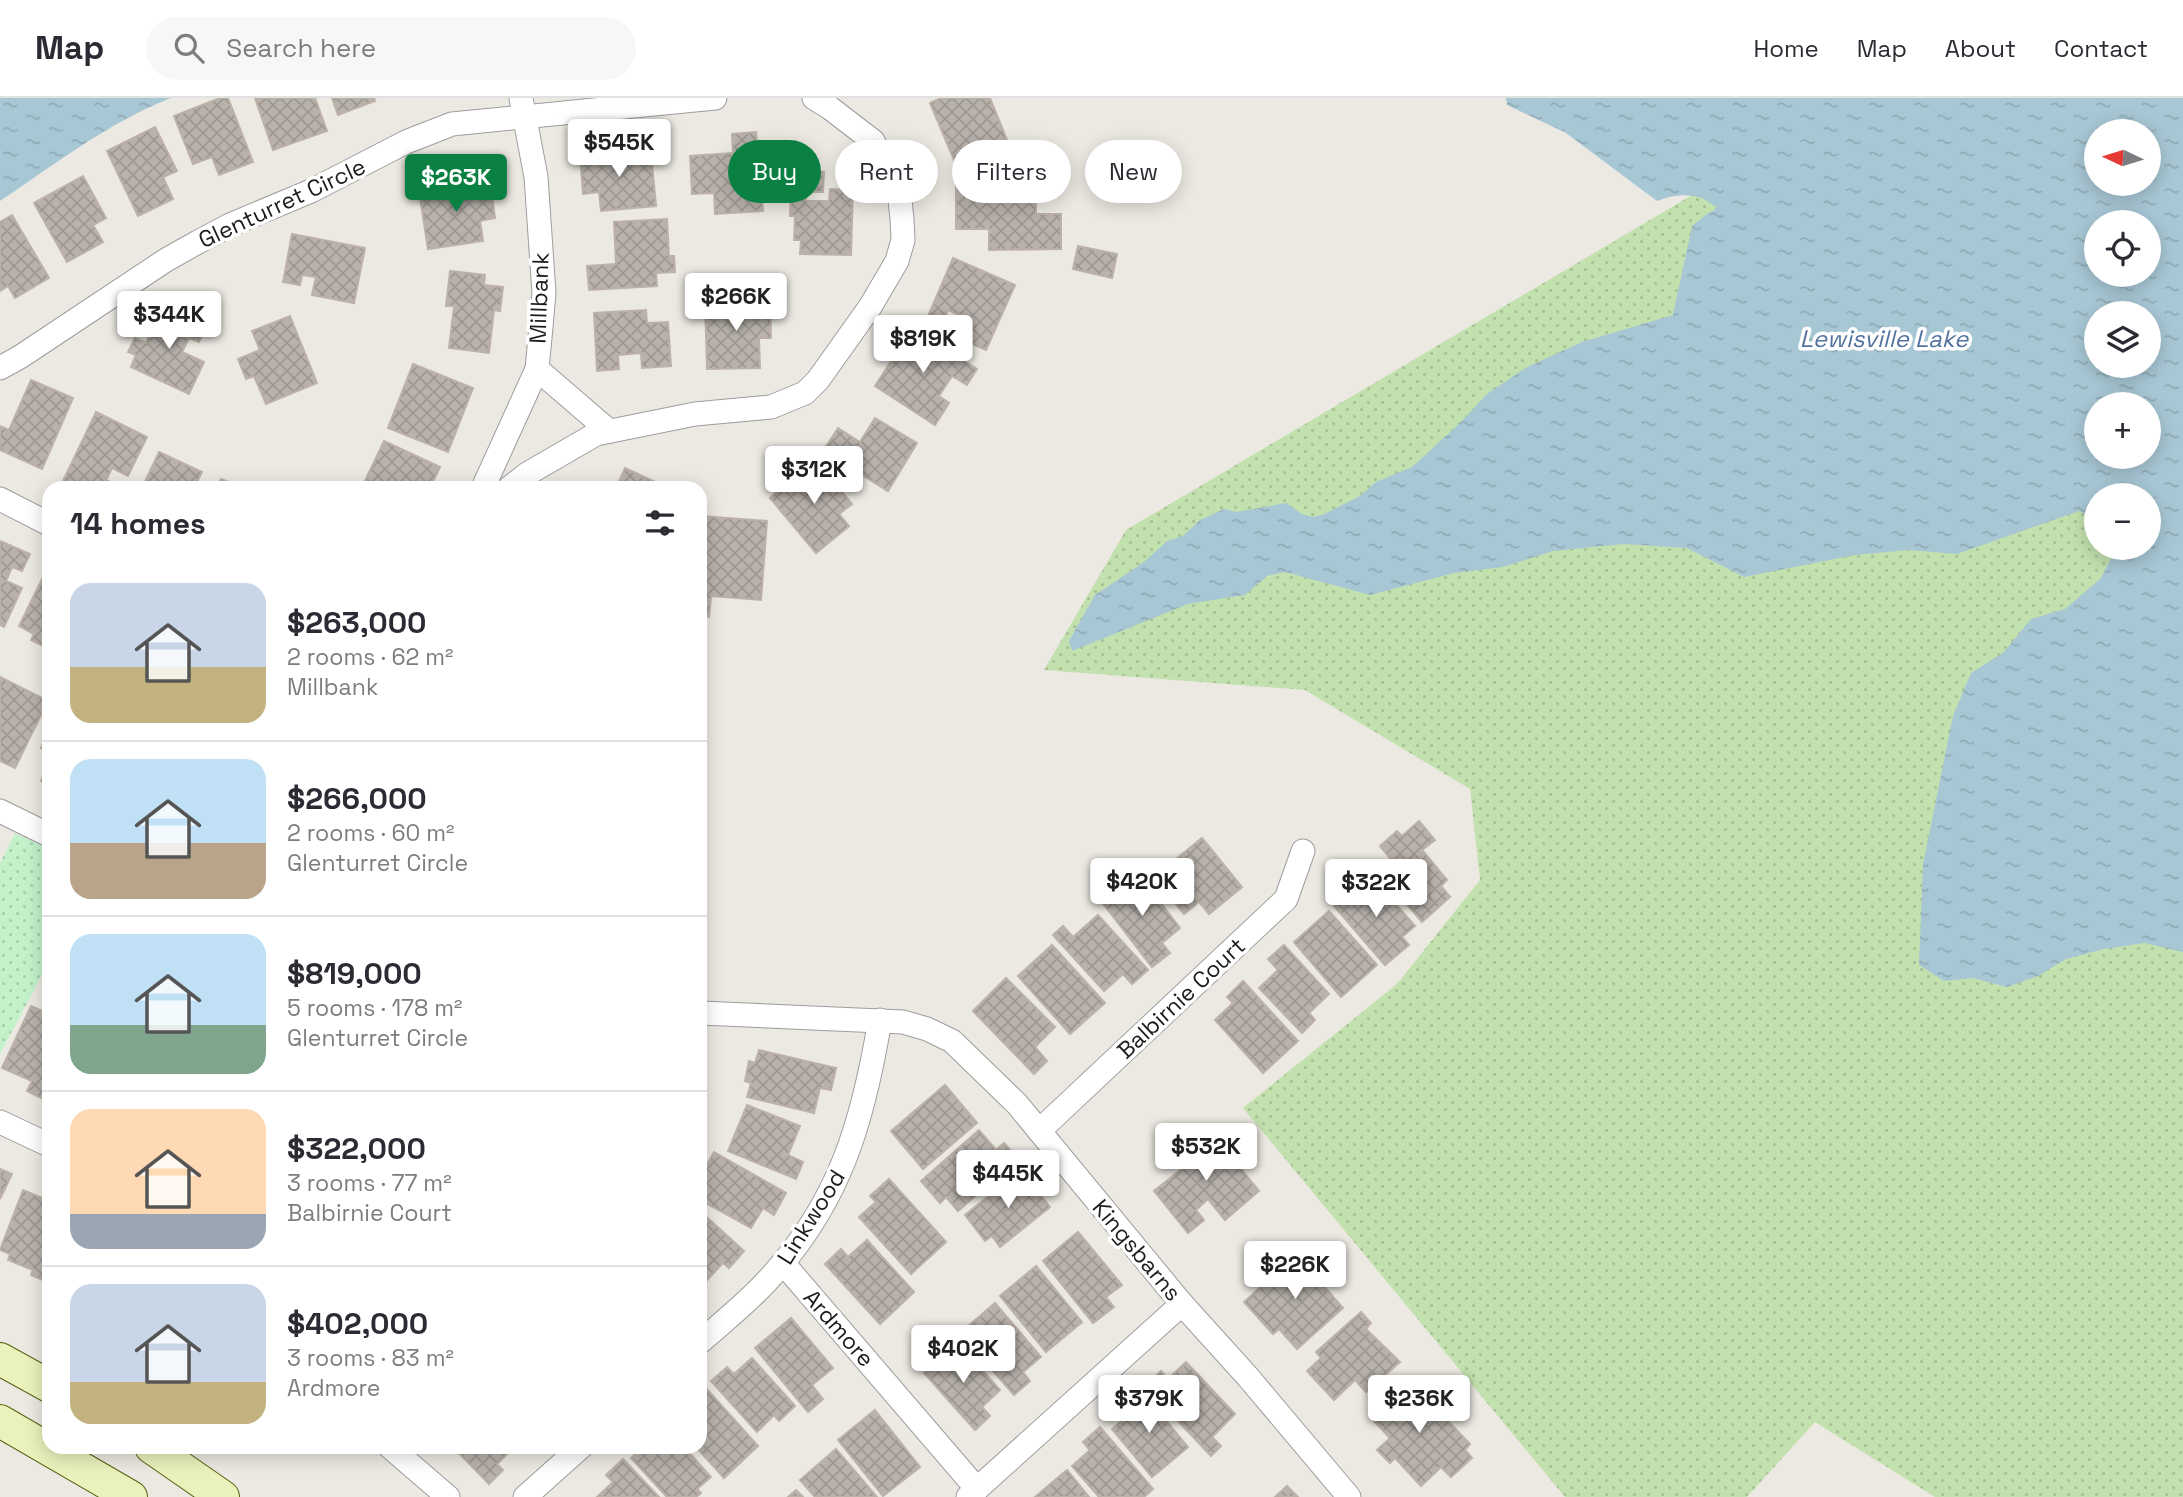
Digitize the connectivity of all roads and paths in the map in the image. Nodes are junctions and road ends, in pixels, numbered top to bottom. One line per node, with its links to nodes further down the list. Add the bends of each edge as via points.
1 (715, 98): 3 (street, Glenturret Circle)
2 (814, 98): 6 (street, via 873,141 899,191 902,240 897,261 870,307 805,393 771,407 695,414)
3 (523, 107): 4 (street, Glenturret Circle, via 452,124 406,142 311,191 230,225 166,260); 5 (street, Millbank, via 536,177 544,293)
4 (0, 368)
5 (537, 369): 6 (street); 7 (street, Millbank)
6 (609, 431): 8 (street, via 596,433)
7 (486, 481)
8 (520, 481)
9 (0, 499): 10 (street)
10 (42, 520)
11 (0, 811): 12 (street)
12 (42, 832)
13 (1303, 851): 17 (street, Balbirnie Court, via 1286,899)
14 (707, 1013): 15 (street, Kingsbarns)
15 (880, 1020): 17 (street, Kingsbarns, via 916,1026 952,1041); 19 (street, Linkwood, via 863,1107 844,1166)
16 (0, 1122): 18 (street)
17 (1039, 1131): 20 (street, Kingsbarns)
18 (42, 1142)
19 (783, 1263): 21 (street, Linkwood); 30 (street, Ardmore)
20 (1182, 1304): 30 (street); 35 (street, Kingsbarns)
21 (707, 1336)
22 (0, 1359): 23 (main road)
23 (42, 1382)
24 (0, 1421): 25 (main road)
25 (42, 1445)
26 (57, 1454): 31 (main road)
27 (161, 1454): 32 (main road)
28 (398, 1454): 33 (street)
29 (573, 1454): 34 (street)
30 (972, 1493)
31 (131, 1497)
32 (223, 1497)
33 (449, 1497)
34 (525, 1497)
35 (1349, 1497)

